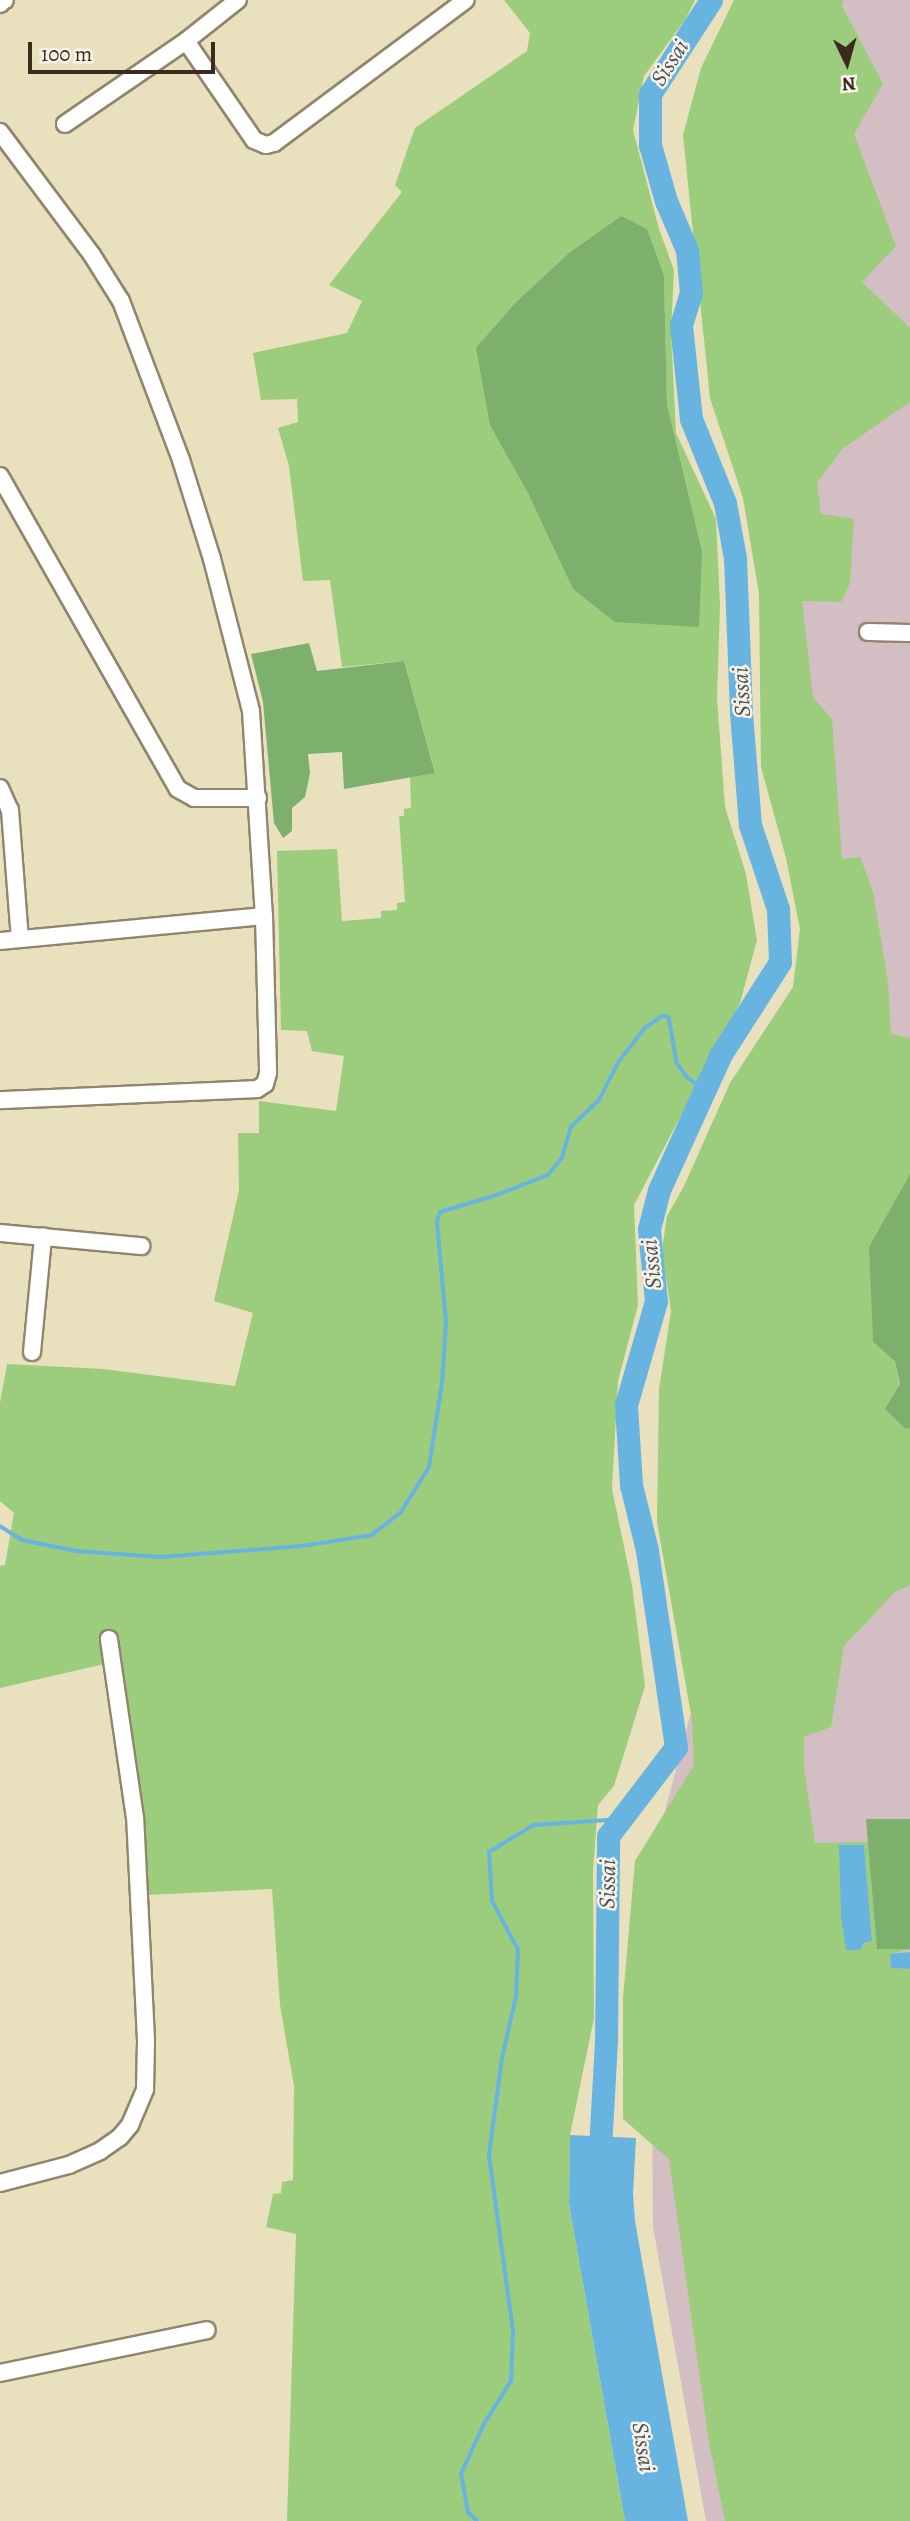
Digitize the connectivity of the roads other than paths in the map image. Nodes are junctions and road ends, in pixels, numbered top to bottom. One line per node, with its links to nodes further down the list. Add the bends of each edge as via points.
1 (5, 0): 4 (street)
2 (238, 0): 5 (street)
3 (466, 0): 5 (street, via 266,145 254,140)
4 (0, 4)
5 (186, 41): 6 (street)
6 (65, 124)
7 (0, 132): 12 (street, via 121,301 181,460 215,571 251,711)
8 (0, 476): 12 (street, via 178,789 194,798)
9 (868, 632): 10 (street)
10 (910, 633)
11 (0, 788): 13 (street, via 10,810)
12 (258, 798): 14 (street)
13 (6, 839): 15 (street)
14 (264, 916): 15 (street); 17 (street, via 268,1073 263,1087)
15 (20, 939): 16 (street)
16 (0, 941)
17 (0, 1100)
18 (0, 1233): 19 (street)
19 (43, 1237): 20 (street); 21 (street)
20 (141, 1246)
21 (32, 1352)
22 (109, 1639): 23 (street, via 135,1818 145,2089 130,2125 100,2151 69,2165)
23 (0, 2182)
24 (207, 2330): 25 (street)
25 (0, 2373)

